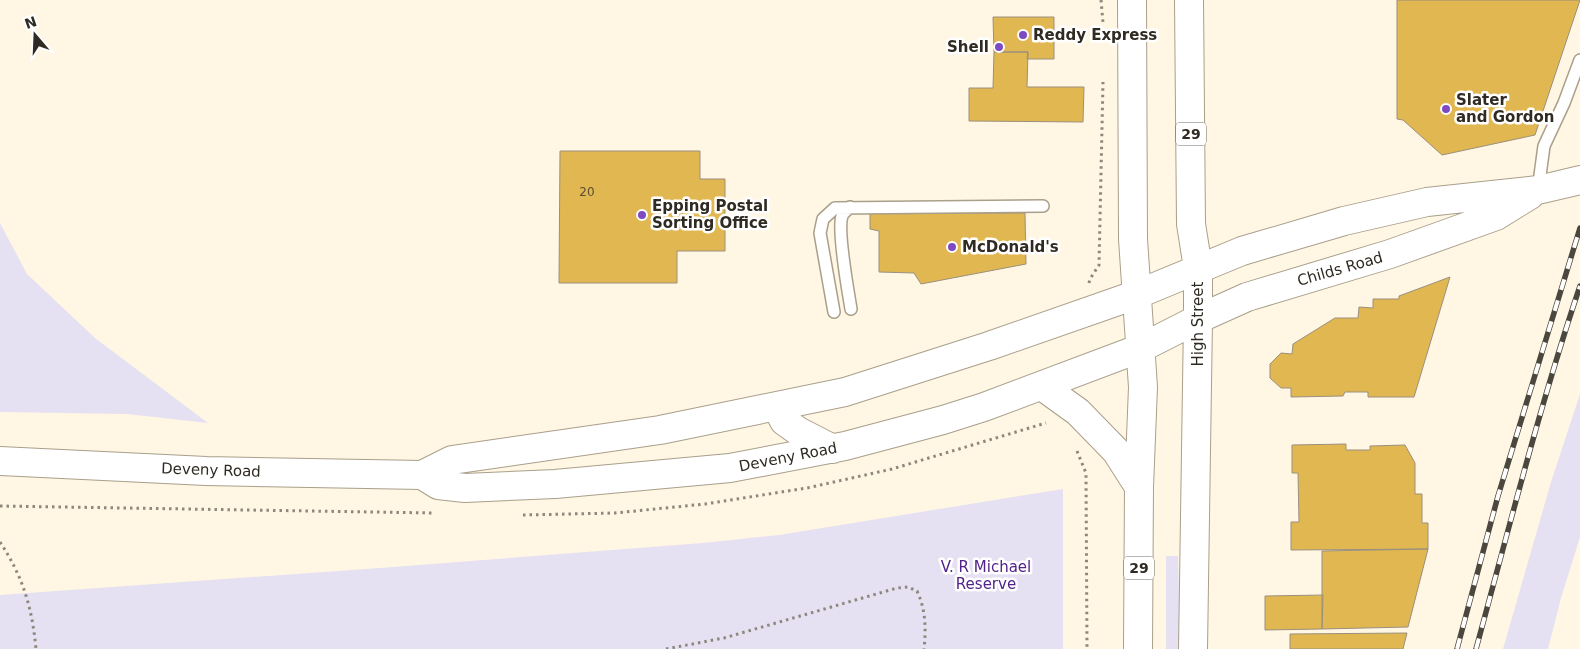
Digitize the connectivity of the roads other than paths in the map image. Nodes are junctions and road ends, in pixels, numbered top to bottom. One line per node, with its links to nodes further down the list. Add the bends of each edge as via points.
1 (1132, 0): 9 (main road, 29, via 1133,239)
2 (1189, 0): 8 (main road, High Street / 29, via 1191,224)
3 (1580, 60): 5 (lane, via 1544,146)
4 (1580, 180): 5 (main road, Childs Road)
5 (1538, 190): 8 (main road, Childs Road, via 1426,202 1242,251); 12 (main road, Childs Road, via 1496,216 1390,254 1251,296)
6 (1043, 206): 7 (lane)
7 (850, 207): 10 (lane, via 842,216 841,223); 11 (lane, via 836,208 820,226)
8 (1198, 268): 9 (main road, Childs Road); 12 (main road, High Street / 29)
9 (1138, 294): 13 (main road, 29); 15 (main road, Deveny Road, via 897,376)
10 (851, 308)
11 (834, 312)
12 (1198, 319): 13 (main road, Childs Road); 21 (main road, High Street / 29)
13 (1142, 348): 14 (main road, Deveny Road); 19 (main road, 29)
14 (1042, 386): 16 (main road, Deveny Road, via 984,407); 19 (main road, via 1078,412 1116,451)
15 (777, 407): 16 (main road, via 784,420 798,431); 18 (main road, Deveny Road, via 660,430 452,460)
16 (833, 449): 18 (main road, Deveny Road, via 730,468 555,484 465,488 438,485)
17 (0, 461): 18 (main road, Deveny Road, via 206,471)
18 (422, 474)
19 (1139, 487): 20 (main road, 29)
20 (1138, 649)
21 (1193, 649)

